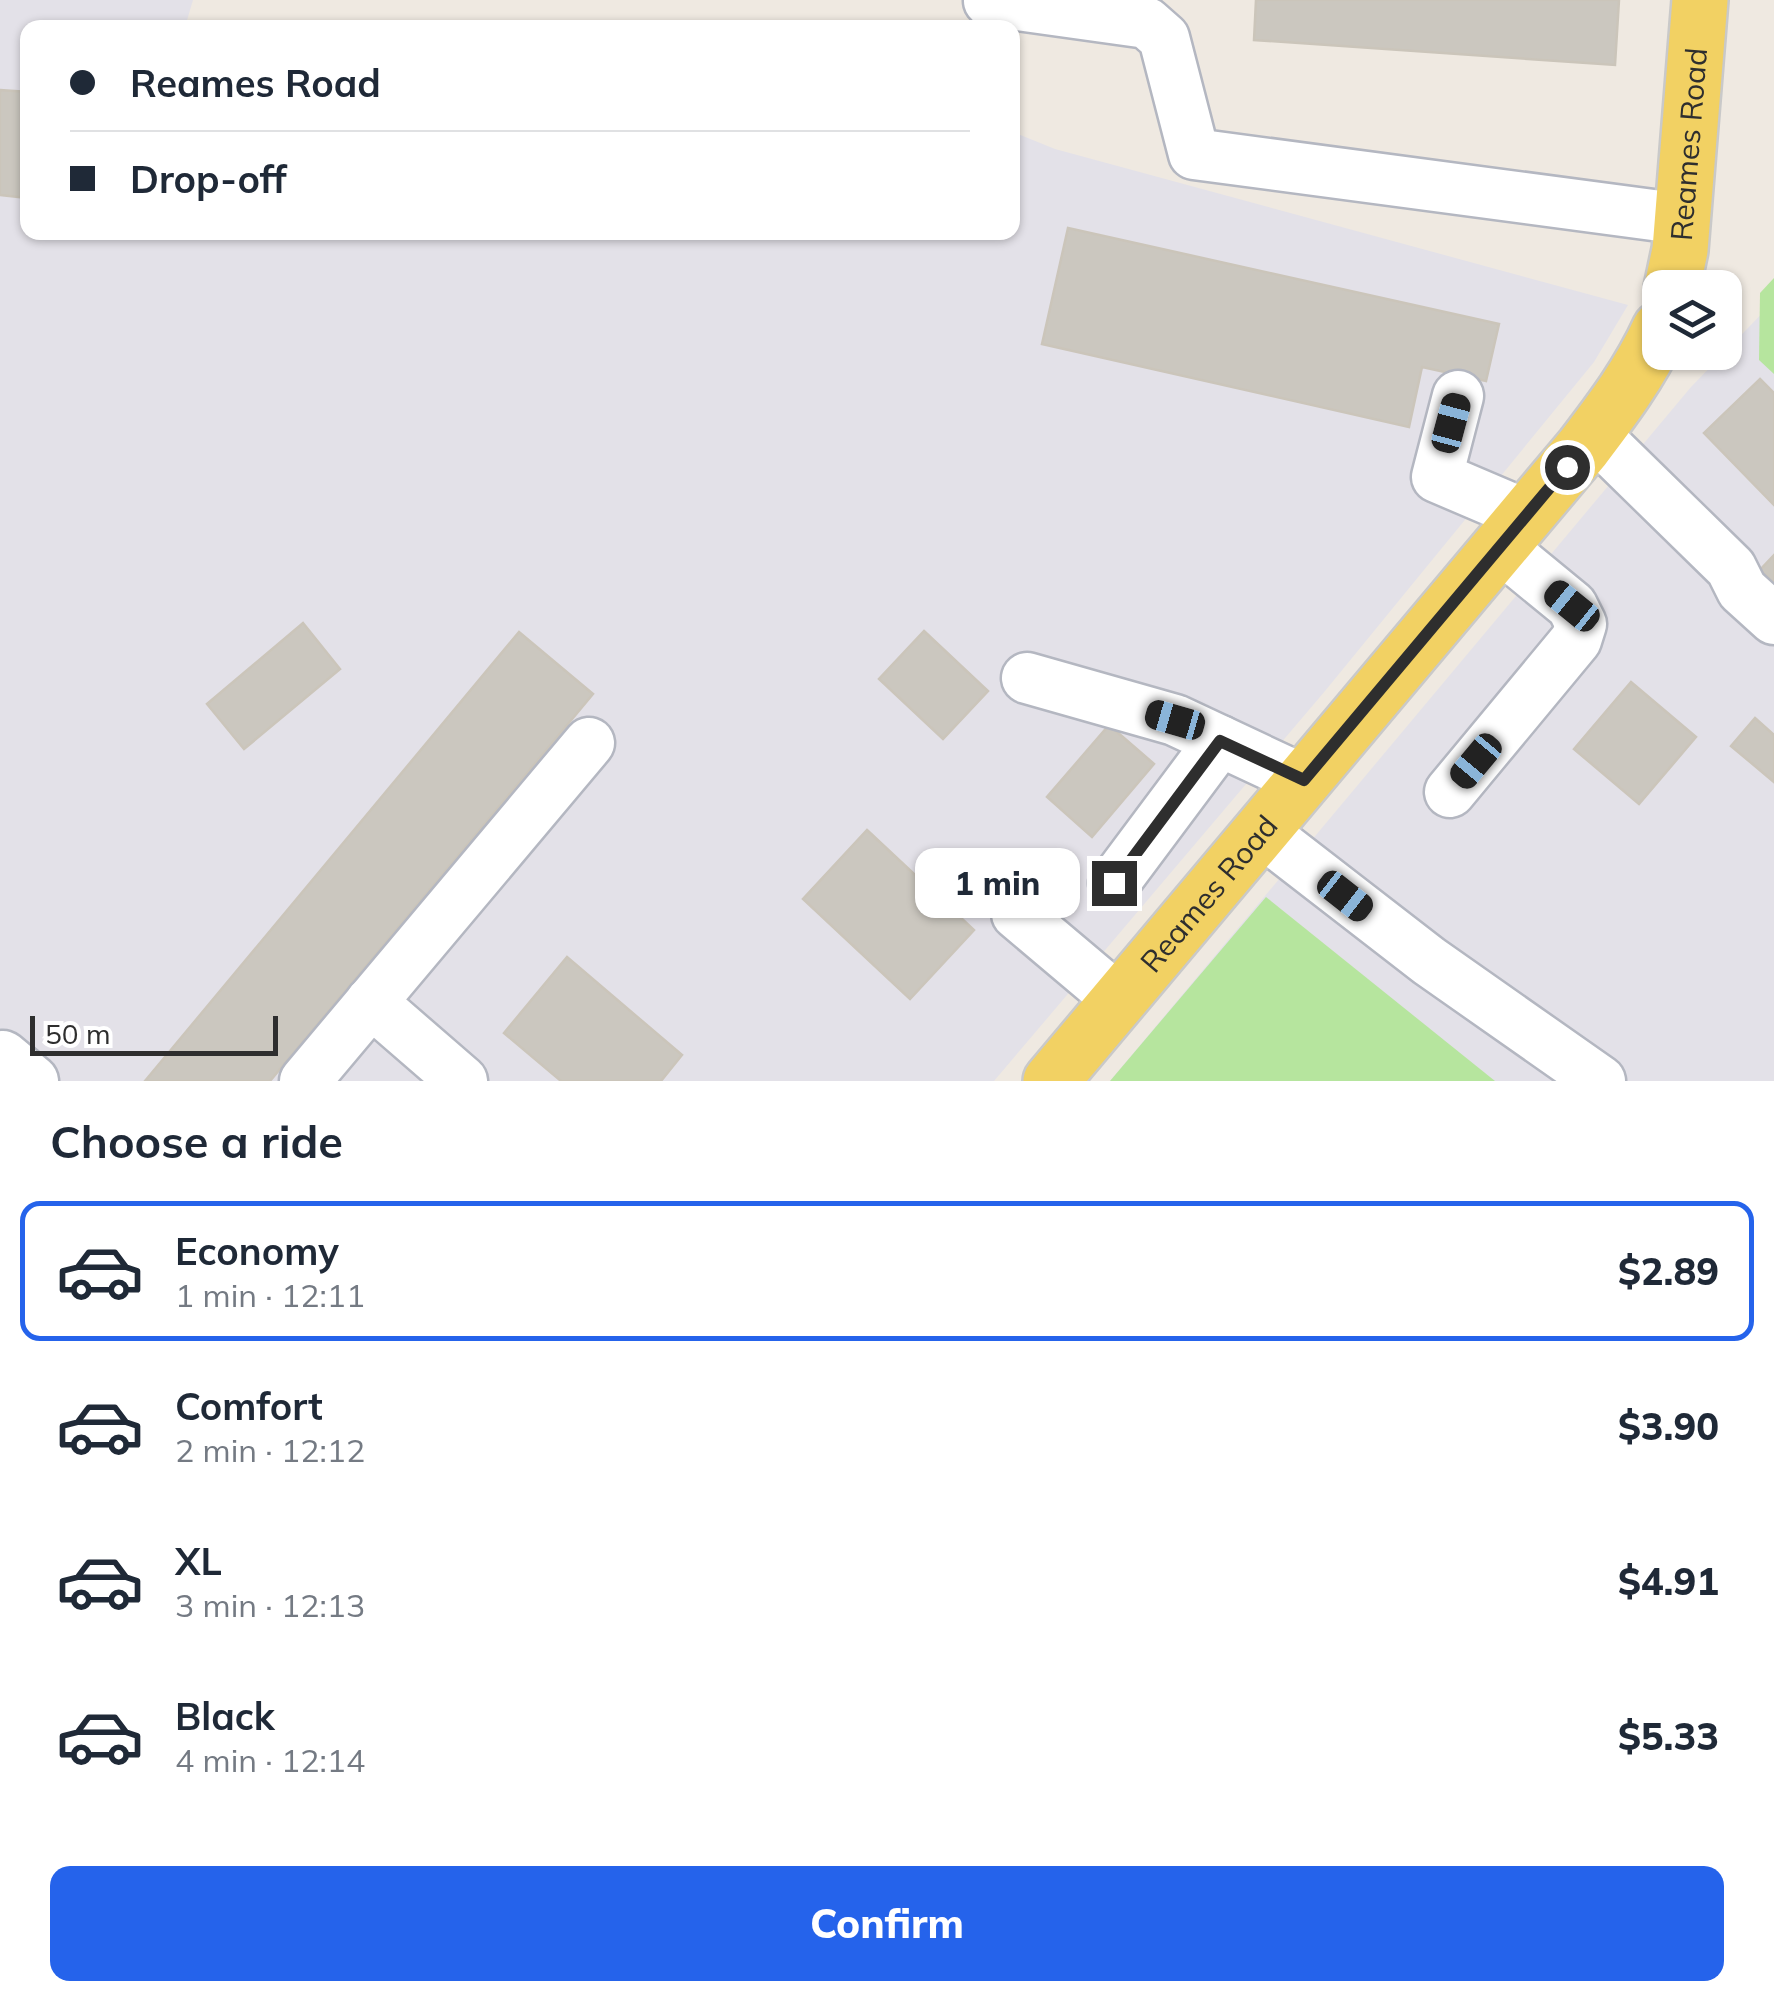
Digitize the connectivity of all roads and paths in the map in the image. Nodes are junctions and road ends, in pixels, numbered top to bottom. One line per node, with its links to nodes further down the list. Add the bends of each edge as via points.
1 (1700, 0): 3 (main road, Reames Road)
2 (989, 1): 3 (lane, via 1147,22 1164,38 1194,154)
3 (1683, 219): 4 (main road, Reames Road)
4 (1676, 270)
5 (1642, 366): 7 (main road, Reames Road)
6 (1458, 396): 8 (lane, via 1437,477)
7 (1594, 434): 8 (main road, Reames Road); 9 (lane, via 1732,568 1742,590)
8 (1513, 531): 13 (main road, Reames Road); 14 (lane, via 1581,624 1576,640)
9 (1774, 619)
10 (1027, 678): 11 (lane, via 1175,720)
11 (1220, 741): 13 (lane); 16 (lane)
12 (589, 743): 19 (lane)
13 (1304, 780): 15 (main road, Reames Road)
14 (1450, 792)
15 (1261, 831): 18 (main road, Reames Road); 23 (lane)
16 (1114, 883)
17 (1017, 914): 18 (lane)
18 (1119, 1000): 22 (main road, Reames Road)
19 (371, 1002): 20 (lane); 21 (lane)
20 (305, 1081)
21 (462, 1081)
22 (1051, 1081)
23 (1600, 1081)

